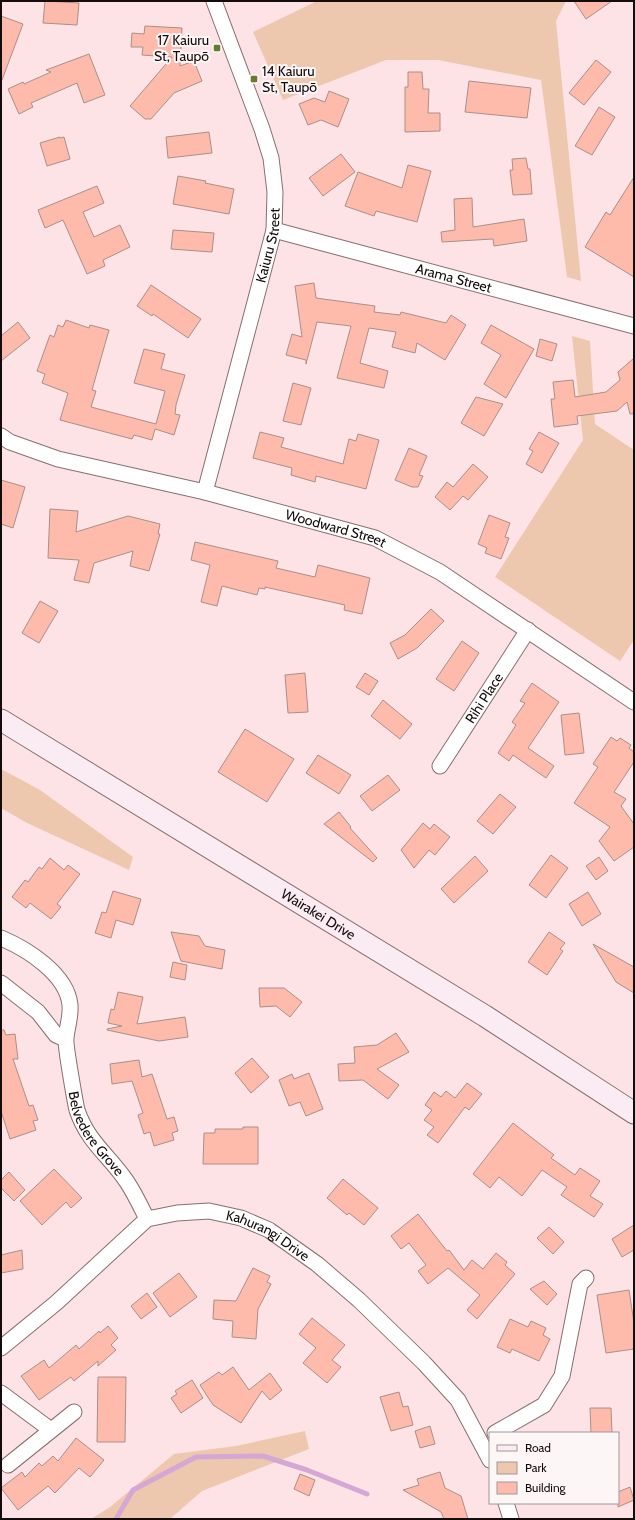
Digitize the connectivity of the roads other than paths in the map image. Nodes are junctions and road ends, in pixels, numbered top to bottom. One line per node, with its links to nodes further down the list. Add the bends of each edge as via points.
1 (214, 1): 2 (street, Kaiuru Street, via 271,158 275,192)
2 (274, 230): 3 (street, Arama Street); 5 (street, Kaiuru Street)
3 (634, 326)
4 (1, 436): 5 (street, Woodward Street, via 10,442 58,459)
5 (205, 492): 6 (street, Woodward Street, via 375,538 440,572)
6 (528, 630): 7 (street, Woodward Street); 9 (street, Rihi Place)
7 (634, 702)
8 (1, 720): 13 (main road, Wairakei Drive, via 485,1016)
9 (440, 766)
10 (1, 938): 12 (street, Belvedere Grove, via 25,950 55,973 65,986 70,1004 69,1027)
11 (1, 983): 12 (street, via 38,1012 56,1035)
12 (65, 1039): 14 (street, Belvedere Grove, via 77,1110 93,1142 127,1181)
13 (634, 1112)
14 (147, 1219): 16 (street, via 56,1304); 21 (street, Kahurangi Drive, via 176,1213 209,1211 241,1218 269,1230 323,1269 424,1362 458,1400)
15 (586, 1278): 20 (street, via 580,1284 562,1376 544,1405)
16 (1, 1348)
17 (1, 1393): 19 (street)
18 (74, 1412): 19 (street)
19 (51, 1430): 23 (street)
20 (497, 1432)
21 (485, 1438): 22 (street, Kahurangi Drive)
22 (489, 1456)
23 (8, 1465)
24 (506, 1504): 25 (street)
25 (511, 1519)

